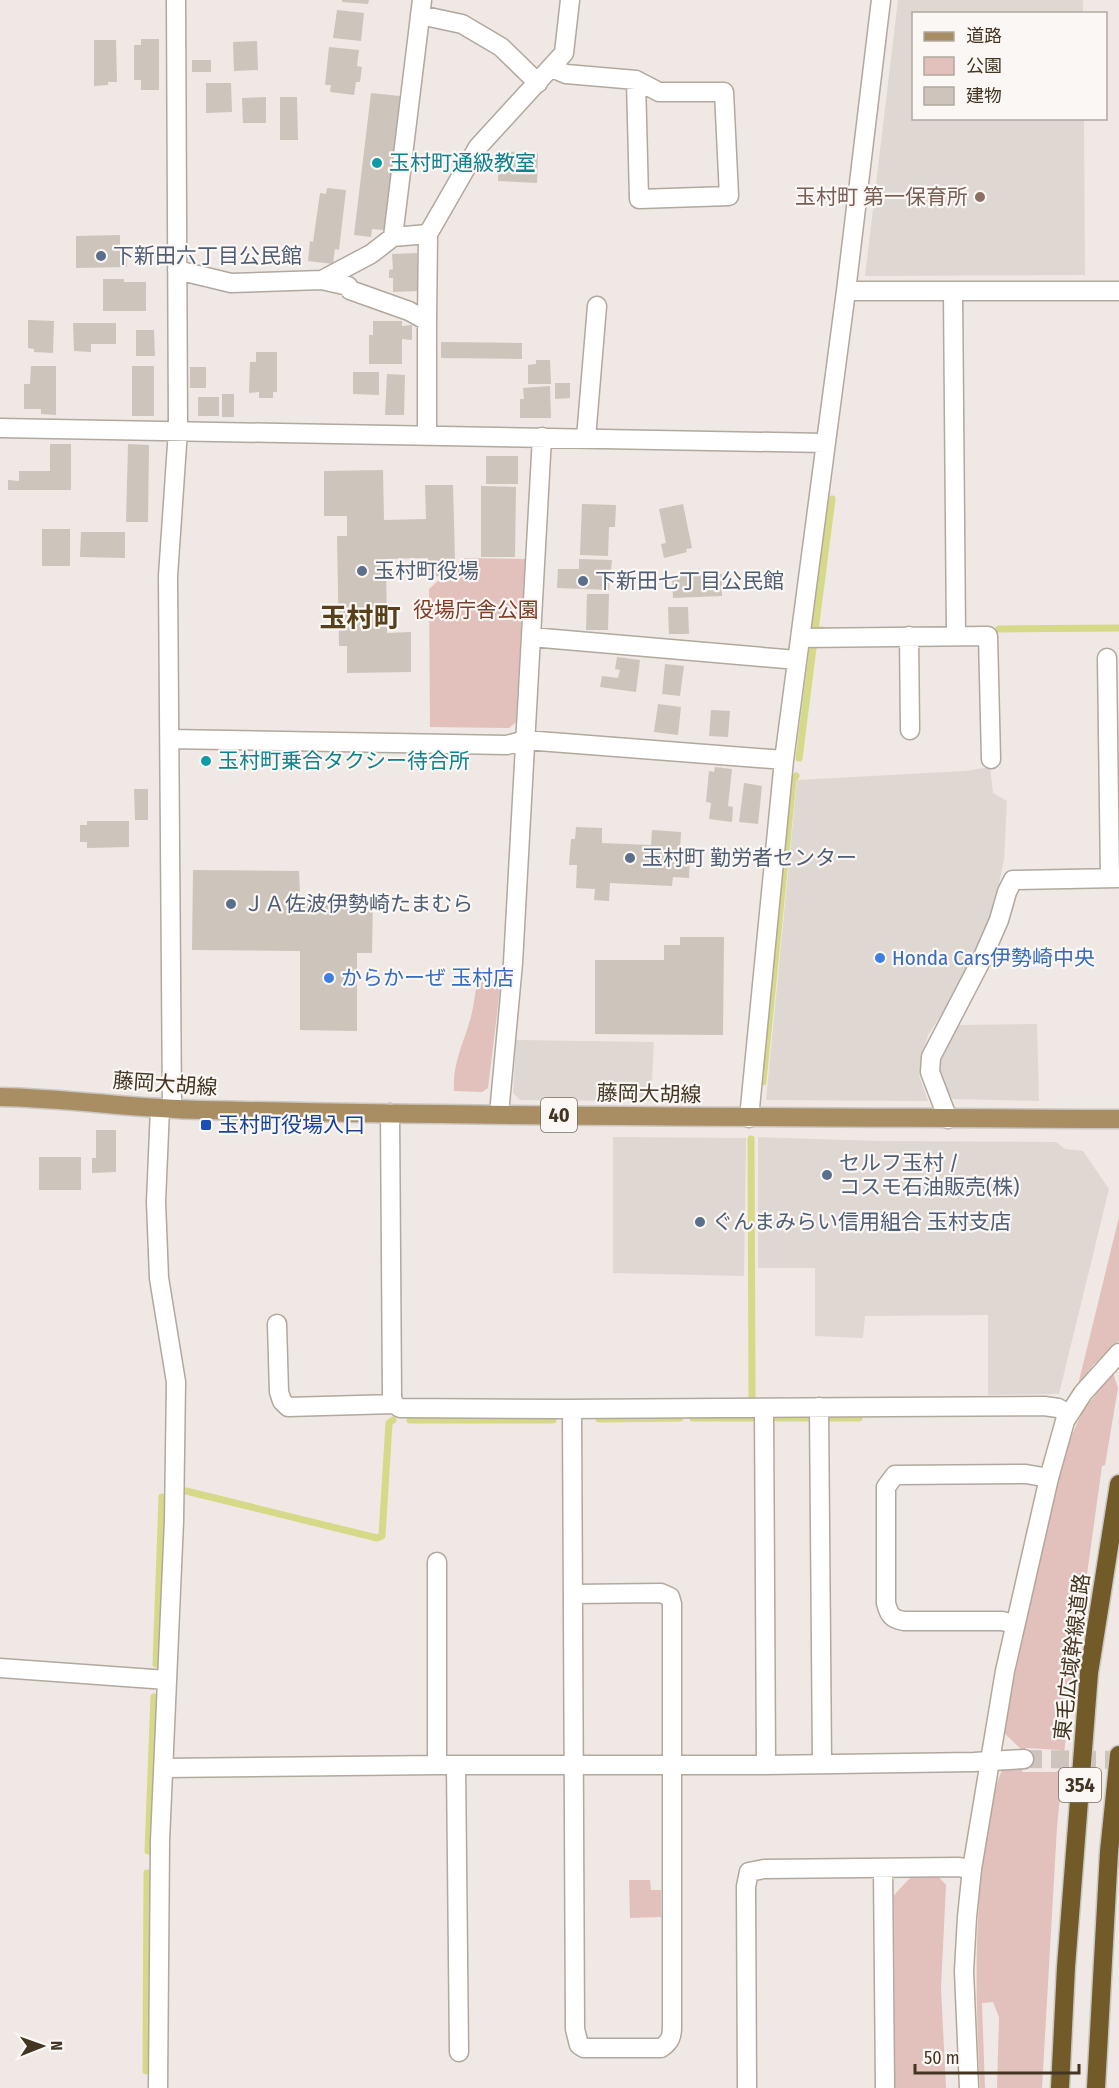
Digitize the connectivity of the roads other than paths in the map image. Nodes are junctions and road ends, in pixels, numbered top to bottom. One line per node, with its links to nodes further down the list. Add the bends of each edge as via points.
1 (176, 0): 10 (street)
2 (570, 0): 5 (street, via 564,54)
3 (881, 0): 12 (street)
4 (421, 8): 7 (street, via 462,24 501,47); 9 (street)
5 (552, 68): 6 (street, via 566,74); 7 (street)
6 (636, 80): 6 (street, via 659,92 724,92 729,196 639,199)
7 (538, 83): 8 (street, via 478,147)
8 (428, 234): 9 (street); 16 (street)
9 (393, 237): 11 (street, via 371,254)
10 (177, 270): 11 (street, via 231,283); 18 (street)
11 (322, 280): 16 (street, via 348,286)
12 (846, 291): 14 (street); 22 (street)
13 (1119, 291): 14 (street)
14 (953, 292): 24 (street)
15 (597, 306): 21 (street)
16 (427, 321): 19 (street)
17 (0, 428): 18 (street)
18 (178, 430): 19 (street); 30 (street, via 168,576)
19 (427, 435): 20 (street)
20 (542, 437): 21 (street); 25 (street)
21 (586, 438): 22 (street)
22 (825, 443): 26 (street)
23 (909, 636): 24 (street); 26 (street); 29 (street)
24 (956, 636): 32 (street, via 988,636)
25 (531, 637): 28 (street); 31 (street)
26 (800, 638): 28 (street)
27 (1107, 657): 34 (street)
28 (797, 660): 33 (street)
29 (910, 730)
30 (170, 739): 31 (street, via 507,745); 36 (street)
31 (525, 740): 33 (street); 38 (street, via 513,963)
32 (991, 759)
33 (784, 760): 39 (street)
34 (1114, 878): 40 (street, via 1013,880 982,959 931,1057 930,1072)
35 (0, 1096): 36 (main road, 藤岡大胡線 / 40)
36 (166, 1108): 37 (main road, 藤岡大胡線 / 40); 55 (street, via 156,1202 159,1278 176,1382)
37 (390, 1113): 38 (main road, 藤岡大胡線 / 40); 44 (street)
38 (499, 1114): 39 (main road, 藤岡大胡線 / 40)
39 (748, 1118): 40 (main road, 藤岡大胡線 / 40)
40 (948, 1119): 41 (main road, 藤岡大胡線 / 40)
41 (1119, 1119)
42 (277, 1324): 44 (street, via 279,1392 288,1407)
43 (1119, 1353): 48 (street)
44 (394, 1404): 46 (street, via 409,1409)
45 (819, 1407): 47 (street); 48 (street, via 1044,1406); 60 (street)
46 (572, 1408): 47 (street); 52 (street)
47 (764, 1408): 63 (street)
48 (1069, 1414): 49 (street)
49 (1049, 1478): 53 (street); 53 (street, via 1026,1474 895,1475 886,1487 888,1613 904,1621)
50 (1119, 1484): 73 (highway, 東毛広域幹線道路 / 354, via 1089,1673)
51 (437, 1562): 61 (street)
52 (573, 1594): 59 (street, via 662,1593 670,1597); 64 (street)
53 (1016, 1623): 58 (street)
54 (0, 1668): 55 (street)
55 (167, 1680): 65 (street)
56 (1119, 1755): 74 (highway, 354, via 1108,1864)
57 (1024, 1759): 58 (street)
58 (990, 1761): 60 (street); 67 (street)
59 (672, 1764): 63 (street); 64 (street); 64 (street, via 672,2036 662,2048 644,2049 584,2048 576,2038)
60 (822, 1764): 63 (street)
61 (437, 1765): 62 (street); 65 (street)
62 (456, 1765): 64 (street); 68 (street)
63 (766, 1765)
64 (574, 1766)
65 (163, 1768): 69 (street)
66 (884, 1868): 67 (street); 70 (street, via 749,1872); 71 (street)
67 (972, 1869): 72 (street, via 964,1971)
68 (459, 2052)
69 (158, 2088)
70 (747, 2088)
71 (885, 2088)
72 (969, 2088)
73 (1060, 2088)
74 (1096, 2088)

